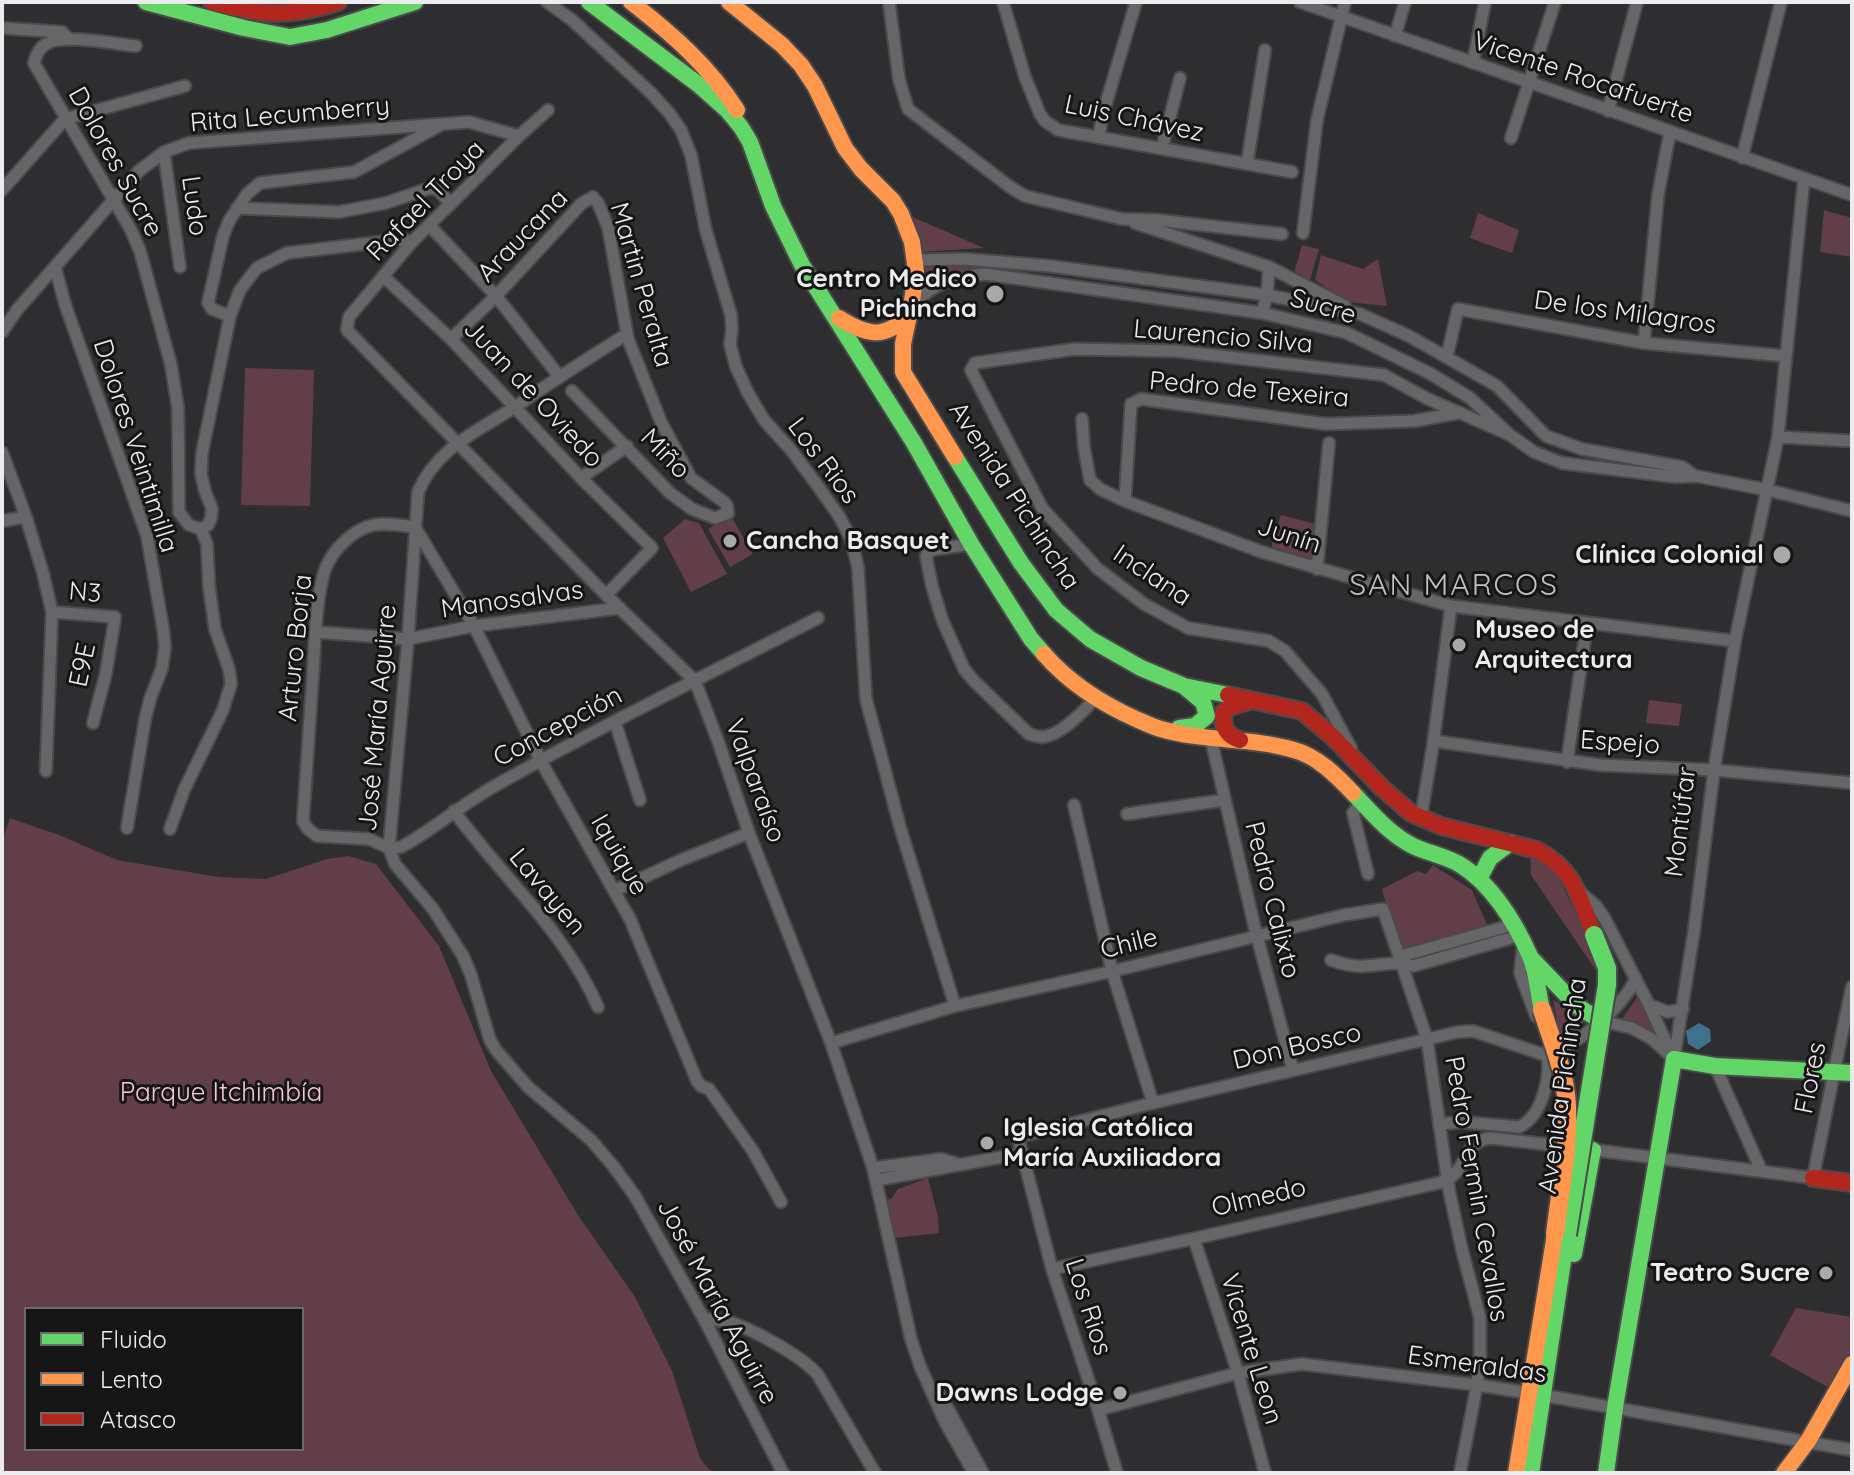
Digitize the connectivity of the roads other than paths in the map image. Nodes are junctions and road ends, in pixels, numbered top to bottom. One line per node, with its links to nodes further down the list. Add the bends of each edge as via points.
1 (146, 2): 4 (main road, via 290,37)
2 (212, 2): 19 (main road)
3 (338, 2): 19 (main road, via 291,15)
4 (415, 2)
5 (547, 2): 153 (street, Los Rios, via 651,93 681,130 731,315 736,367 764,420 817,485 851,539 858,568 866,699)
6 (589, 2): 38 (main road, Avenida Pichincha, via 721,104)
7 (631, 2): 38 (main road, via 708,70 733,102)
8 (729, 2): 56 (main road, Avenida Pichincha, via 800,63 849,155 898,209)
9 (889, 2): 51 (street, via 908,109 1025,196)
10 (1003, 2): 36 (street, Luis Chávez, via 1040,114 1058,130)
11 (1136, 2): 36 (street)
12 (1300, 2): 20 (street, Vicente Rocafuerte)
13 (1345, 2): 20 (street)
14 (1405, 2): 22 (street)
15 (1485, 2): 26 (street)
16 (1555, 2): 28 (street)
17 (1637, 2): 31 (street)
18 (1781, 2): 41 (street)
19 (239, 7)
20 (1342, 17): 22 (street, Vicente Rocafuerte); 53 (street, via 1317,120)
21 (2, 28): 23 (street, via 62,32)
22 (1395, 36): 26 (street, Vicente Rocafuerte)
23 (70, 39): 24 (street); 32 (street, Dolores Sucre, via 49,42 34,63)
24 (136, 46)
25 (1265, 50): 42 (street)
26 (1473, 63): 28 (street, Vicente Rocafuerte)
27 (1180, 78): 39 (street)
28 (1530, 82): 31 (street, Vicente Rocafuerte); 37 (street)
29 (185, 86): 32 (street)
30 (548, 110): 35 (street, Rafael Troya)
31 (1608, 111): 34 (street, Vicente Rocafuerte)
32 (65, 119): 45 (street); 48 (street, Dolores Sucre)
33 (441, 124): 35 (street, Rita Lecumberry, via 469,122); 40 (street, Rita Lecumberry, via 189,143); 50 (street, via 354,172 260,183)
34 (1670, 132): 41 (street, Vicente Rocafuerte); 72 (street, via 1658,195)
35 (519, 136): 49 (street, Rafael Troya)
36 (1099, 137): 39 (street, Luis Chávez)
37 (1511, 138)
38 (750, 142): 67 (main road, Avenida Pichincha, via 773,206)
39 (1162, 148): 42 (street, Luis Chávez)
40 (164, 152): 48 (street, Rita Lecumberry); 58 (street, Ludo)
41 (1742, 158): 44 (street, Vicente Rocafuerte)
42 (1247, 164): 43 (street, Luis Chávez)
43 (1292, 172)
44 (1804, 178): 46 (street, Vicente Rocafuerte); 74 (street, Montúfar)
45 (2, 190)
46 (1852, 195)
47 (593, 197): 62 (street, Araucana); 70 (street, Martin Peralta, via 608,227)
48 (114, 200): 57 (street, Rita Lecumberry); 98 (street, Dolores Sucre, via 140,251 171,365 178,409 179,512 189,525)
49 (451, 204): 50 (street, via 430,188 339,212); 52 (street, Rafael Troya)
50 (237, 208): 66 (street, via 223,236 208,303)
51 (1122, 219): 54 (street); 59 (street)
52 (429, 225): 55 (street, Rafael Troya); 62 (street)
53 (1303, 233)
54 (1282, 234)
55 (411, 243): 60 (street, Rafael Troya); 66 (street, via 287,253 257,268 240,290)
56 (915, 260): 61 (street, Sucre, via 1040,265); 63 (main road, Avenida Pichincha)
57 (55, 267): 69 (street, Rita Lecumberry); 136 (street, Dolores Veintimilla, via 147,536 163,628 162,668 145,720)
58 (180, 267)
59 (1269, 267): 61 (street); 65 (street)
60 (383, 276): 68 (street, Rafael Troya, via 349,317); 71 (street, Juan de Oviedo)
61 (1267, 295): 64 (street); 65 (street, Sucre)
62 (496, 296): 71 (street, Araucana); 76 (street)
63 (911, 309): 64 (street, Sucre, via 948,280 986,274); 67 (main road, via 897,326 877,334); 114 (main road, Avenida Pichincha, via 903,372 1021,563 1056,610 1090,639)
64 (1262, 313): 78 (street, Sucre, via 1347,333)
65 (1360, 314): 73 (street, Sucre)
66 (230, 316): 98 (street, via 202,453 201,474 212,512)
67 (836, 317): 100 (main road, Avenida Pichincha)
68 (347, 330): 85 (street, Valparaíso)
69 (2, 332)
70 (627, 334): 76 (street, José María Aguirre); 93 (street, Martin Peralta, via 661,422 691,478)
71 (451, 339): 79 (street, Juan de Oviedo)
72 (1644, 343): 73 (street, De los Milagros, via 1458,309); 74 (street, De los Milagros)
73 (1447, 356): 89 (street, Sucre, via 1497,386 1546,436 1582,449 1682,467)
74 (1786, 356): 83 (street, Montúfar)
75 (975, 363): 80 (street, Laurencio Silva, via 1075,349 1176,351 1384,375); 125 (street, Inclana, via 971,370 1042,508 1097,568 1144,604 1188,628 1269,641 1285,651 1322,694)
76 (559, 376): 79 (street, José María Aguirre)
77 (572, 391): 87 (street, Miño)
78 (1470, 398): 80 (street); 82 (street, Sucre)
79 (515, 407): 85 (street, José María Aguirre); 90 (street, Juan de Oviedo)
80 (1459, 413): 82 (street, Laurencio Silva); 92 (street, Pedro de Texeira, via 1414,421 1326,424 1141,399 1131,404)
81 (1082, 419): 92 (street, Junín, via 1090,480)
82 (1510, 435): 89 (street, Sucre, via 1562,463)
83 (1778, 437): 84 (street); 91 (street, Montúfar)
84 (1852, 441)
85 (457, 442): 97 (street, José María Aguirre, via 422,483); 102 (street, Valparaíso)
86 (1329, 443): 101 (street)
87 (627, 446): 90 (street); 93 (street, Miño, via 692,509 715,518 728,513)
88 (2, 452): 95 (street)
89 (1696, 476): 91 (street, Sucre)
90 (581, 478): 99 (street, Juan de Oviedo)
91 (1768, 490): 94 (street, Sucre); 112 (street, Montúfar)
92 (1125, 501): 101 (street, Junín)
93 (724, 502)
94 (1852, 511)
95 (26, 517): 96 (street); 105 (street)
96 (2, 521)
97 (415, 527): 109 (street, Iquique); 110 (street, Arturo Borja, via 367,526 339,545 322,580); 111 (street, José María Aguirre)
98 (201, 529): 137 (street, via 215,629 231,684)
99 (648, 544): 102 (street, Manosalvas, via 650,551)
100 (971, 544): 115 (main road, Avenida Pichincha, via 1031,639); 115 (street, via 931,550 926,556 942,619 964,669 1029,734 1042,737 1076,719)
101 (1317, 569): 103 (street, Junín)
102 (606, 595): 104 (street, Valparaíso)
103 (1451, 606): 108 (street, Junín); 121 (street)
104 (620, 608): 109 (street, Manosalvas); 113 (street, Valparaíso)
105 (52, 612): 106 (street, N3); 127 (street)
106 (115, 617): 118 (street, E9E)
107 (818, 618): 113 (street, Concepción)
108 (1587, 624): 112 (street, Junín); 124 (street)
109 (474, 626): 111 (street, Manosalvas); 123 (street, Iquique)
110 (315, 632): 111 (street, Manosalvas); 140 (street, Arturo Borja, via 303,821 317,836 369,839)
111 (408, 639): 140 (street, José María Aguirre)
112 (1735, 641): 126 (street, Montúfar)
113 (695, 681): 117 (street, Concepción); 138 (street, Valparaíso)
114 (1184, 686): 116 (main road, Avenida Pichincha); 119 (main road, via 1203,702 1207,716 1194,728)
115 (1095, 699): 119 (main road, Avenida Pichincha)
116 (1256, 700): 122 (main road, via 1223,713 1227,733); 125 (main road, Avenida Pichincha, via 1302,711)
117 (615, 722): 123 (street, Concepción); 129 (street)
118 (93, 723)
119 (1160, 729): 120 (main road, Avenida Pichincha)
120 (1211, 739): 122 (main road, Avenida Pichincha); 130 (street, Pedro Calixto)
121 (1434, 741): 124 (street, Espejo); 135 (street)
122 (1249, 742): 131 (main road, Avenida Pichincha, via 1310,756)
123 (541, 761): 133 (street, Concepción); 143 (street, Iquique)
124 (1567, 762): 126 (street, Espejo)
125 (1358, 763): 135 (main road, Avenida Pichincha, via 1402,806)
126 (1714, 770): 128 (street, Espejo); 155 (street, Montúfar)
127 (46, 771)
128 (1852, 783)
129 (640, 800)
130 (1224, 800): 134 (street); 145 (street, Pedro Calixto)
131 (1362, 801): 141 (street, via 1353,813); 142 (main road, Avenida Pichincha, via 1394,835 1456,862)
132 (1074, 805): 149 (street)
133 (454, 811): 140 (street, Concepción, via 405,845); 154 (street, Lavayen, via 557,936)
134 (1127, 814)
135 (1421, 817): 139 (main road, Avenida Pichincha)
136 (127, 828)
137 (170, 829)
138 (749, 833): 143 (street); 158 (street, Valparaíso)
139 (1510, 843): 142 (main road, via 1489,857); 144 (main road, Avenida Pichincha, via 1554,859)
140 (389, 848): 183 (street, José María Aguirre, via 395,864 463,956 496,1050 614,1167)
141 (1368, 874)
142 (1479, 879): 146 (main road, Avenida Pichincha)
143 (614, 891): 178 (street, Iquique, via 697,1081 709,1089 753,1151)
144 (1578, 891): 150 (street, via 1605,919); 179 (main road, Avenida Pichincha, bridge, via 1607,968 1607,985)
145 (1257, 935): 148 (street, Chile, via 1383,909); 149 (street, Chile); 162 (street, Pedro Calixto)
146 (1521, 941): 148 (street, via 1413,966); 156 (main road, via 1577,1006); 159 (street, Avenida Pichincha, via 1520,973); 179 (main road, Avenida Pichincha, bridge, via 1567,1105)
147 (1331, 960): 148 (street, via 1365,966)
148 (1402, 963): 157 (street, Pedro Fermin Cevallos)
149 (1112, 971): 153 (street, Chile); 164 (street)
150 (1636, 979): 152 (street); 156 (street)
151 (1852, 987): 163 (street, Flores)
152 (1649, 1005): 155 (street, via 1668,1012); 160 (street)
153 (955, 1006): 158 (street, Chile)
154 (598, 1007)
155 (1683, 1009): 160 (street, Montúfar)
156 (1601, 1021): 159 (street); 160 (street, via 1632,1028)
157 (1427, 1039): 159 (street, Don Bosco, via 1473,1031); 162 (street, Don Bosco); 165 (street, Pedro Fermin Cevallos)
158 (831, 1043): 172 (street, Valparaíso)
159 (1548, 1056): 165 (street, Avenida Pichincha, via 1541,1099 1527,1123)
160 (1674, 1059): 161 (main road); 169 (main road, Montúfar)
161 (1715, 1066): 163 (main road); 173 (street)
162 (1293, 1070): 164 (street, Don Bosco)
163 (1842, 1073): 174 (street, Flores)
164 (1153, 1103): 167 (street, Don Bosco, via 1018,1137)
165 (1439, 1124): 170 (street, Pedro Fermin Cevallos)
166 (1593, 1150): 168 (street, via 1491,1138 1472,1145); 169 (street); 181 (main road, via 1575,1253)
167 (1023, 1153): 171 (street); 182 (street, Los Rios)
168 (1466, 1157): 170 (street, via 1453,1164); 176 (street)
169 (1657, 1158): 173 (street); 189 (main road, Montúfar)
170 (1445, 1160): 176 (street, Pedro Fermin Cevallos)
171 (959, 1164): 172 (street, via 941,1159); 175 (street)
172 (873, 1168): 175 (street, Valparaíso)
173 (1761, 1170): 174 (street)
174 (1813, 1178): 177 (main road)
175 (877, 1180): 185 (street, Valparaíso)
176 (1448, 1180): 180 (street, Olmedo); 187 (street, Pedro Fermin Cevallos, via 1480,1318)
177 (1852, 1183)
178 (781, 1202)
179 (1561, 1235): 181 (main road, Avenida Pichincha); 188 (main road, Avenida Pichincha)
180 (1194, 1239): 182 (street, Olmedo); 186 (street, Vicente Leon)
181 (1563, 1264): 188 (main road, Avenida Pichincha)
182 (1052, 1269): 190 (street, Los Rios)
183 (704, 1319): 194 (street, José María Aguirre); 195 (street, via 729,1322 809,1364)
184 (1852, 1364): 191 (main road)
185 (920, 1366): 196 (street, Valparaíso); 197 (street, Valparaíso)
186 (1238, 1373): 187 (street, Esmeraldas, via 1302,1364); 190 (street, Esmeraldas); 199 (street, Vicente Leon)
187 (1477, 1385): 188 (street, Esmeraldas); 200 (street, Pedro Fermin Cevallos)
188 (1535, 1394): 189 (street, Esmeraldas); 193 (main road, Avenida Pichincha)
189 (1615, 1407): 191 (street, Esmeraldas); 201 (main road, Montúfar)
190 (1098, 1410): 198 (street, Los Rios)
191 (1808, 1441): 192 (street, Esmeraldas); 202 (main road)
192 (1852, 1450)
193 (1524, 1468)
194 (783, 1473)
195 (875, 1473)
196 (974, 1473)
197 (983, 1473)
198 (1117, 1473)
199 (1265, 1473)
200 (1460, 1473)
201 (1606, 1473)
202 (1784, 1473)

